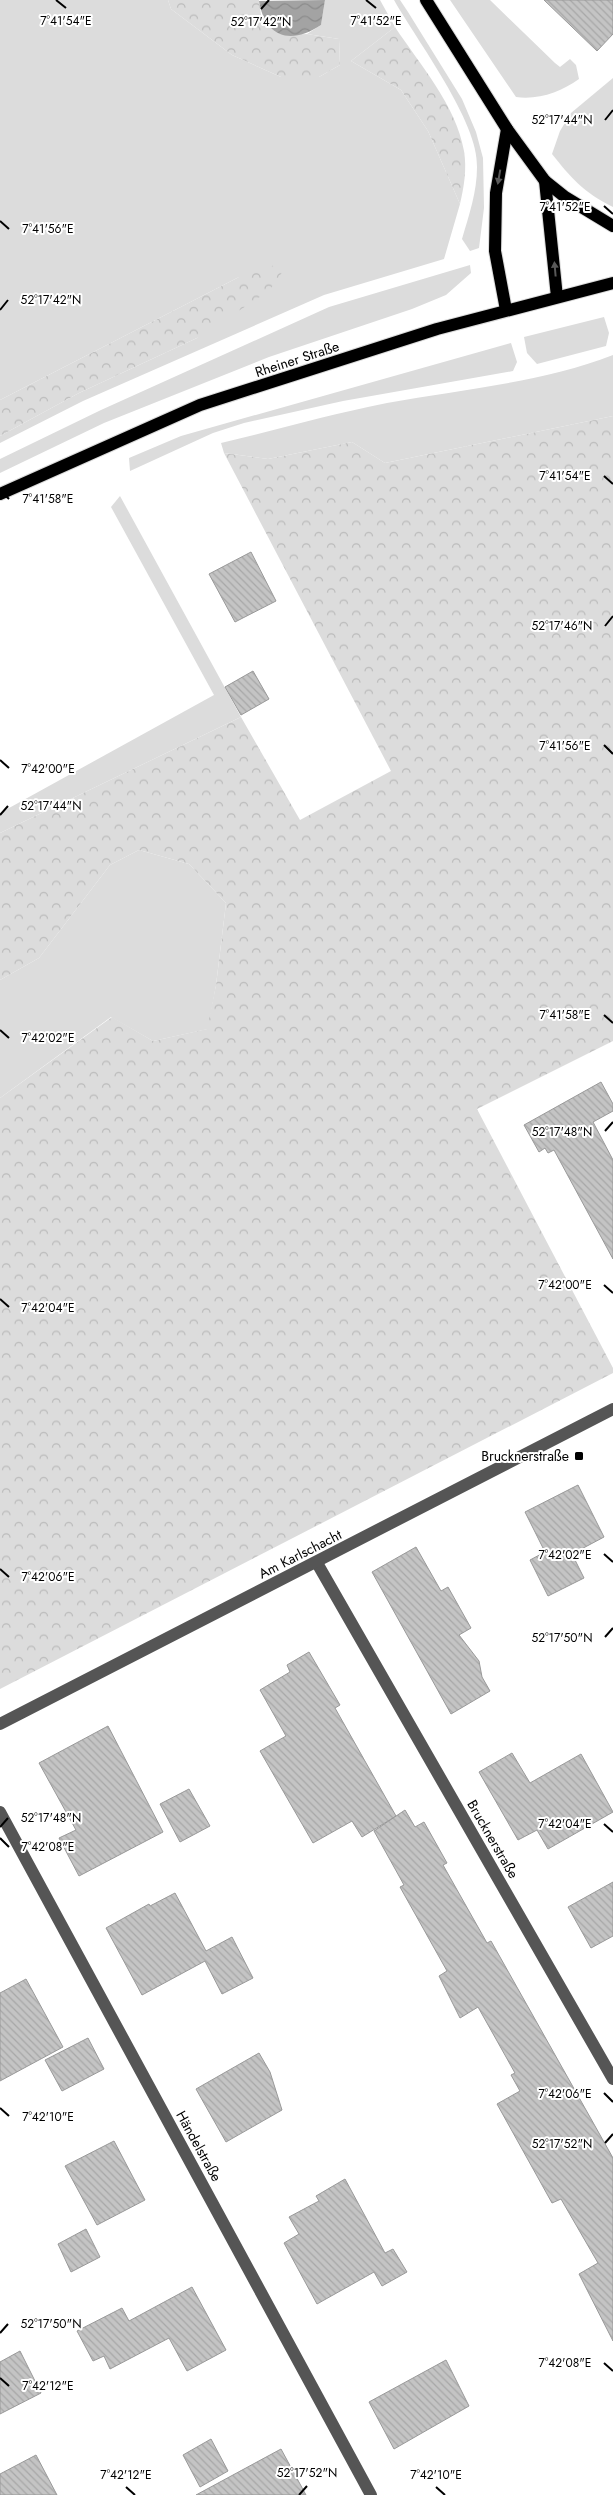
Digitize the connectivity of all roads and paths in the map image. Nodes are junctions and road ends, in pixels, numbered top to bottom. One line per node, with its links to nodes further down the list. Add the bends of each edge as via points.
1 (426, 0): 2 (main road)
2 (507, 129): 3 (main road); 7 (main road, one-way to 7, via 496,193 495,252)
3 (545, 181): 4 (main road); 6 (main road, one-way to 3)
4 (613, 226)
5 (613, 283): 6 (main road, Rheiner Straße)
6 (557, 297): 7 (main road, Rheiner Straße)
7 (506, 310): 8 (main road, Rheiner Straße, via 200,405)
8 (0, 494)
9 (613, 1409): 10 (street, Am Karlschacht)
10 (317, 1563): 11 (street, Am Karlschacht); 13 (street, Brucknerstraße)
11 (0, 1724)
12 (0, 1812): 14 (street, Händelstraße)
13 (613, 2079)
14 (371, 2495)

